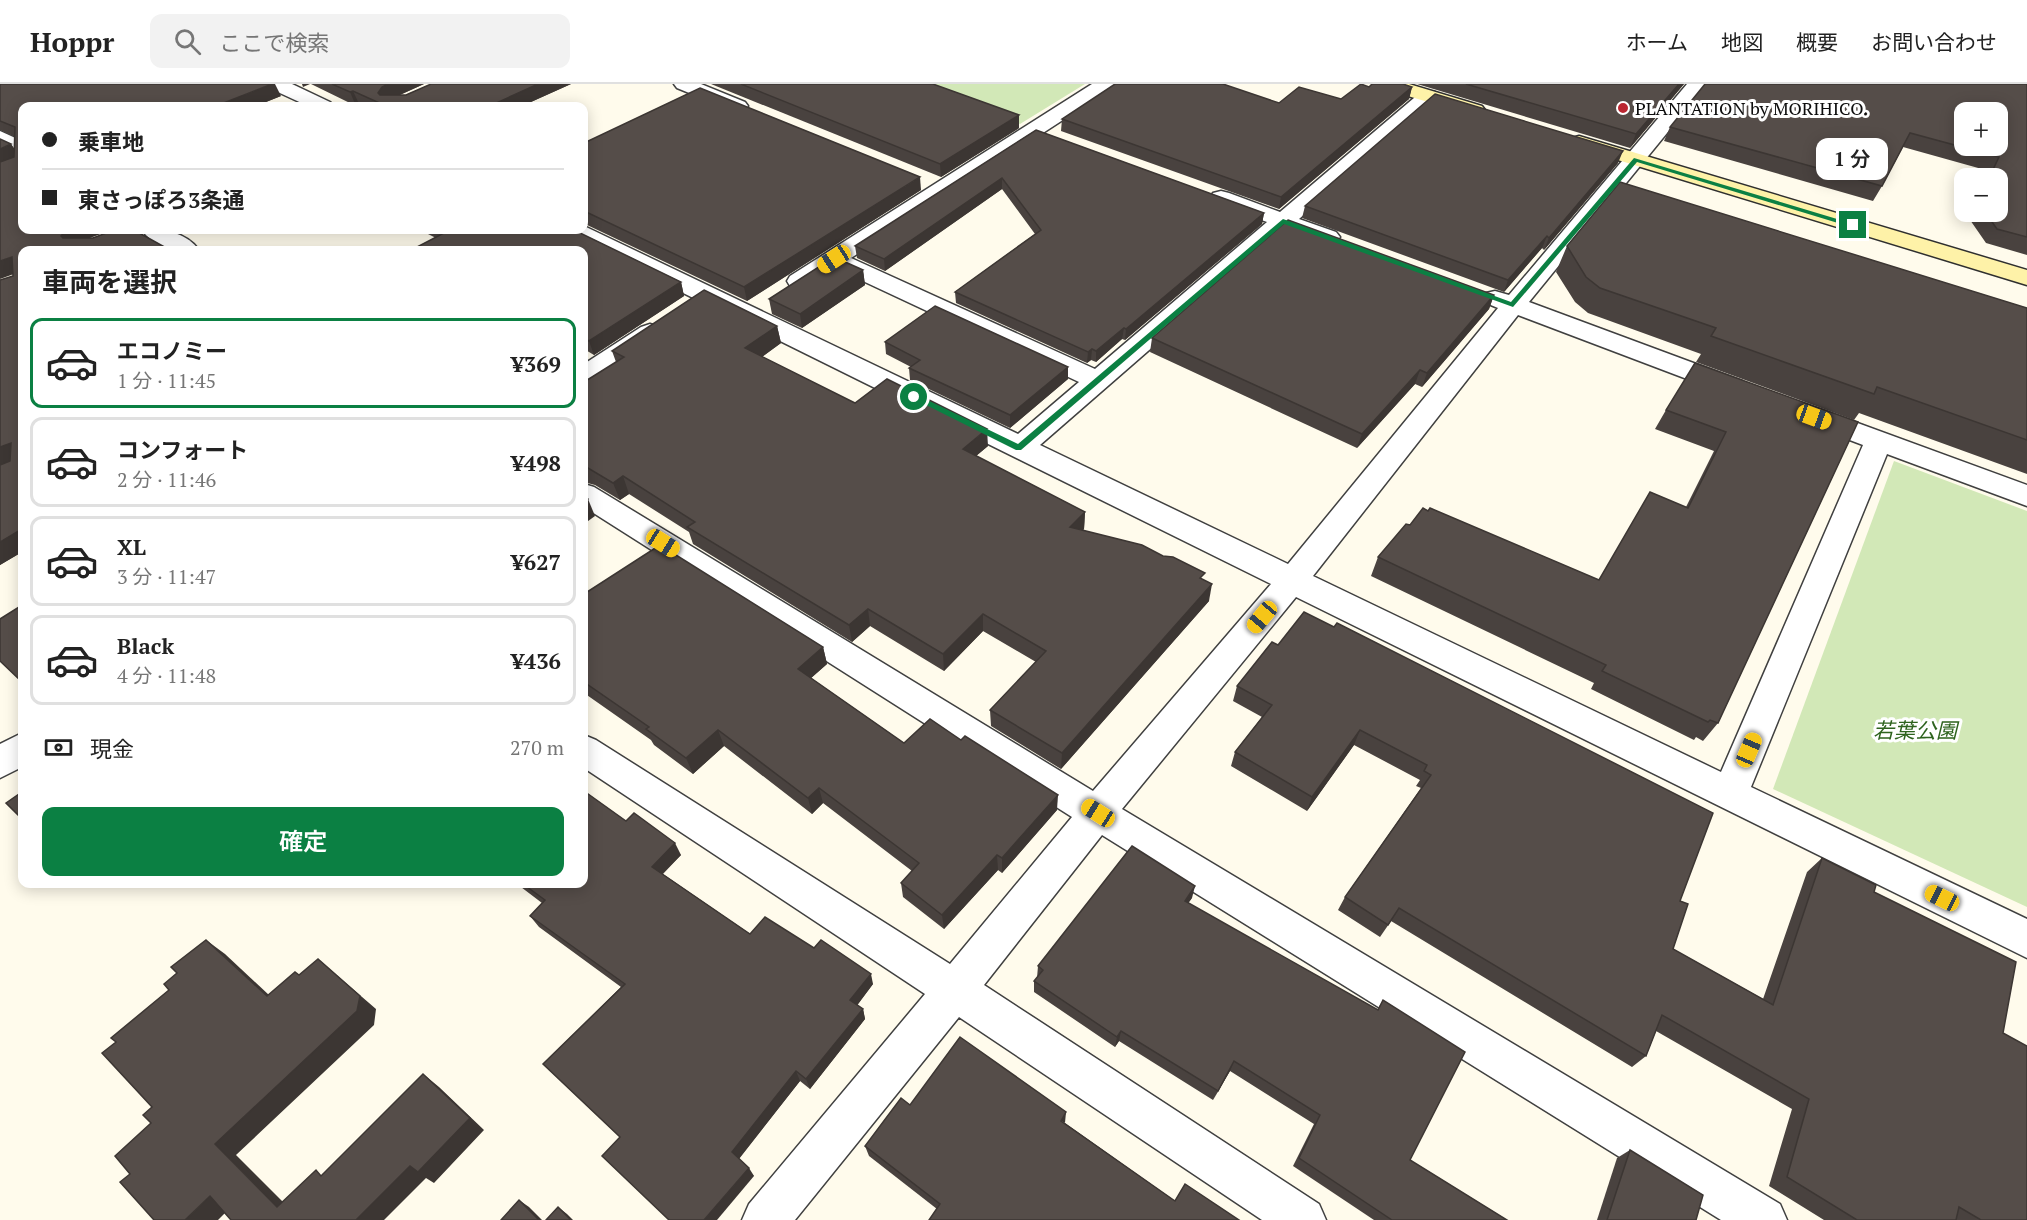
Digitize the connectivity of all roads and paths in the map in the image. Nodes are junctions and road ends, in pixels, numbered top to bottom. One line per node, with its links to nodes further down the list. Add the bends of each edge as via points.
1 (276, 84): 7 (street)
2 (684, 84): 8 (street)
3 (1105, 84): 10 (street)
4 (1388, 84): 6 (street)
5 (1697, 84): 15 (street)
6 (1428, 96): 9 (street); 19 (street)
7 (314, 102)
8 (759, 114)
9 (1494, 116)
10 (1034, 130): 13 (street); 17 (street)
11 (0, 136): 14 (street)
12 (1560, 136): 15 (street)
13 (1066, 142)
14 (18, 147)
15 (1636, 160): 25 (street); 28 (street)
16 (921, 180): 17 (street)
17 (943, 189): 24 (street)
18 (1196, 189): 19 (street)
19 (1283, 221): 22 (street); 31 (street)
20 (160, 234): 23 (street)
21 (580, 234): 29 (street)
22 (1348, 245)
23 (180, 246)
24 (834, 259): 27 (street); 31 (street)
25 (2027, 278)
26 (1469, 289): 28 (street)
27 (786, 290)
28 (1513, 305): 32 (street); 38 (street)
29 (687, 308): 30 (street); 35 (street, via 757,309)
30 (588, 373)
31 (1099, 381): 35 (street)
32 (1757, 396)
33 (1790, 408): 34 (street)
34 (1879, 441): 37 (street); 42 (street)
35 (1018, 448): 38 (street)
36 (588, 496): 43 (street)
37 (2027, 496)
38 (1292, 582): 42 (street); 43 (street)
39 (18, 751): 41 (street)
40 (588, 753): 45 (street)
41 (0, 764)
42 (1730, 794): 44 (street)
43 (1098, 813): 45 (street); 48 (street)
44 (2027, 939)
45 (955, 990): 46 (street); 47 (street)
46 (765, 1220)
47 (1303, 1220)
48 (1764, 1220)

